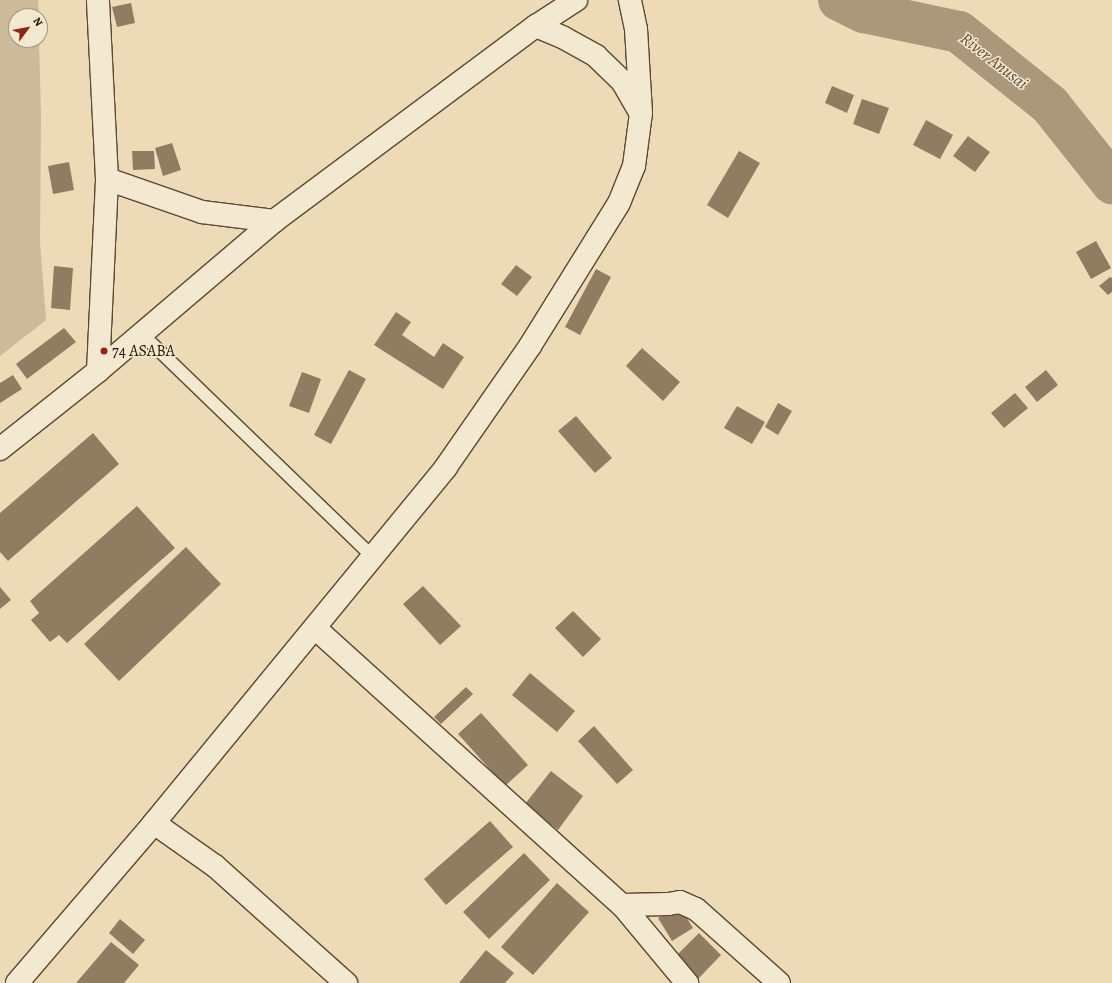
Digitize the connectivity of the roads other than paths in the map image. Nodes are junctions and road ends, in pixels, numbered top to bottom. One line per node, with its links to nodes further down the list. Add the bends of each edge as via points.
1 (98, 0): 6 (street)
2 (576, 0): 4 (street)
3 (630, 0): 5 (street, via 636,29)
4 (536, 26): 5 (street, via 596,56 622,81); 7 (street)
5 (641, 114): 11 (street, via 634,166 619,203 530,346 455,454)
6 (107, 179): 7 (street, via 202,212); 9 (street)
7 (274, 221): 8 (street)
8 (142, 334): 9 (street); 11 (lane)
9 (98, 371): 10 (street)
10 (0, 449)
11 (373, 557): 12 (street)
12 (315, 628): 13 (street); 14 (street)
13 (154, 823): 15 (street); 16 (street, via 215,866)
14 (622, 905): 17 (street); 18 (street, via 680,902 696,909)
15 (17, 983)
16 (346, 983)
17 (687, 983)
18 (779, 983)

